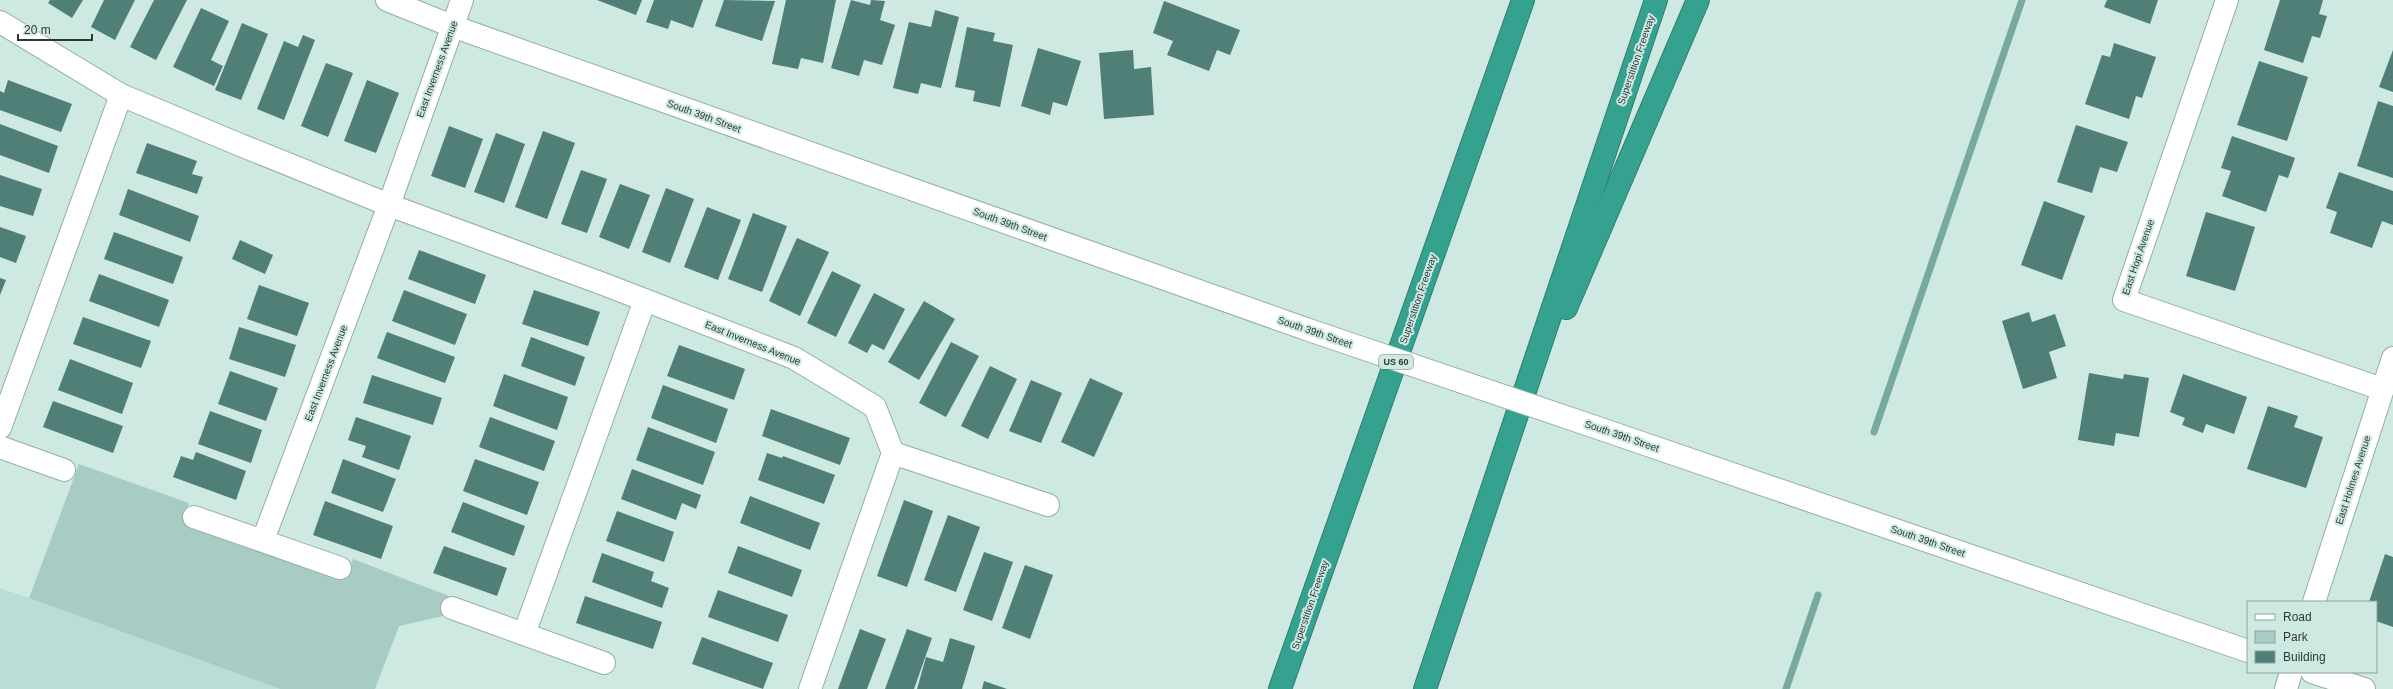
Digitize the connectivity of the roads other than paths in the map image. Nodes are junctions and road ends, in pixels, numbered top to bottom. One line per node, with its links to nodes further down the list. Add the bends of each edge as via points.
1 (387, 0): 9 (street, South 39th Street)
2 (462, 0): 9 (street, East Inverness Avenue)
3 (1513, 0): 10 (highway)
4 (1523, 0): 10 (highway, Superstition Freeway / US 60)
5 (1656, 0): 19 (highway, Superstition Freeway)
6 (1698, 0): 19 (highway)
7 (2227, 0): 15 (street, East Hopi Avenue, via 2124,300)
8 (0, 22): 11 (street, East Inverness Avenue)
9 (452, 26): 12 (street, East Inverness Avenue); 28 (street, South 39th Street, bridge, via 1306,329)
10 (1511, 35): 33 (highway, Superstition Freeway / US 60)
11 (121, 95): 12 (street, East Inverness Avenue); 16 (street)
12 (389, 205): 13 (street, East Inverness Avenue); 23 (street, East Inverness Avenue)
13 (645, 300): 18 (street, East Inverness Avenue, via 794,358 876,407); 27 (street)
14 (2393, 358): 15 (street, East Holmes Avenue)
15 (2382, 389): 25 (street, East Holmes Avenue)
16 (0, 428)
17 (0, 447): 20 (street)
18 (893, 453): 21 (street); 32 (street)
19 (1502, 458): 34 (highway, Superstition Freeway)
20 (64, 470)
21 (1048, 505)
22 (194, 517): 23 (street)
23 (263, 540): 24 (street)
24 (340, 568)
25 (2314, 601)
26 (452, 608): 27 (street)
27 (524, 634): 29 (street)
28 (2247, 650)
29 (604, 663)
30 (2291, 673): 35 (street)
31 (2315, 673): 36 (street)
32 (810, 689)
33 (1280, 689)
34 (1424, 689)
35 (2286, 689)
36 (2364, 689)

